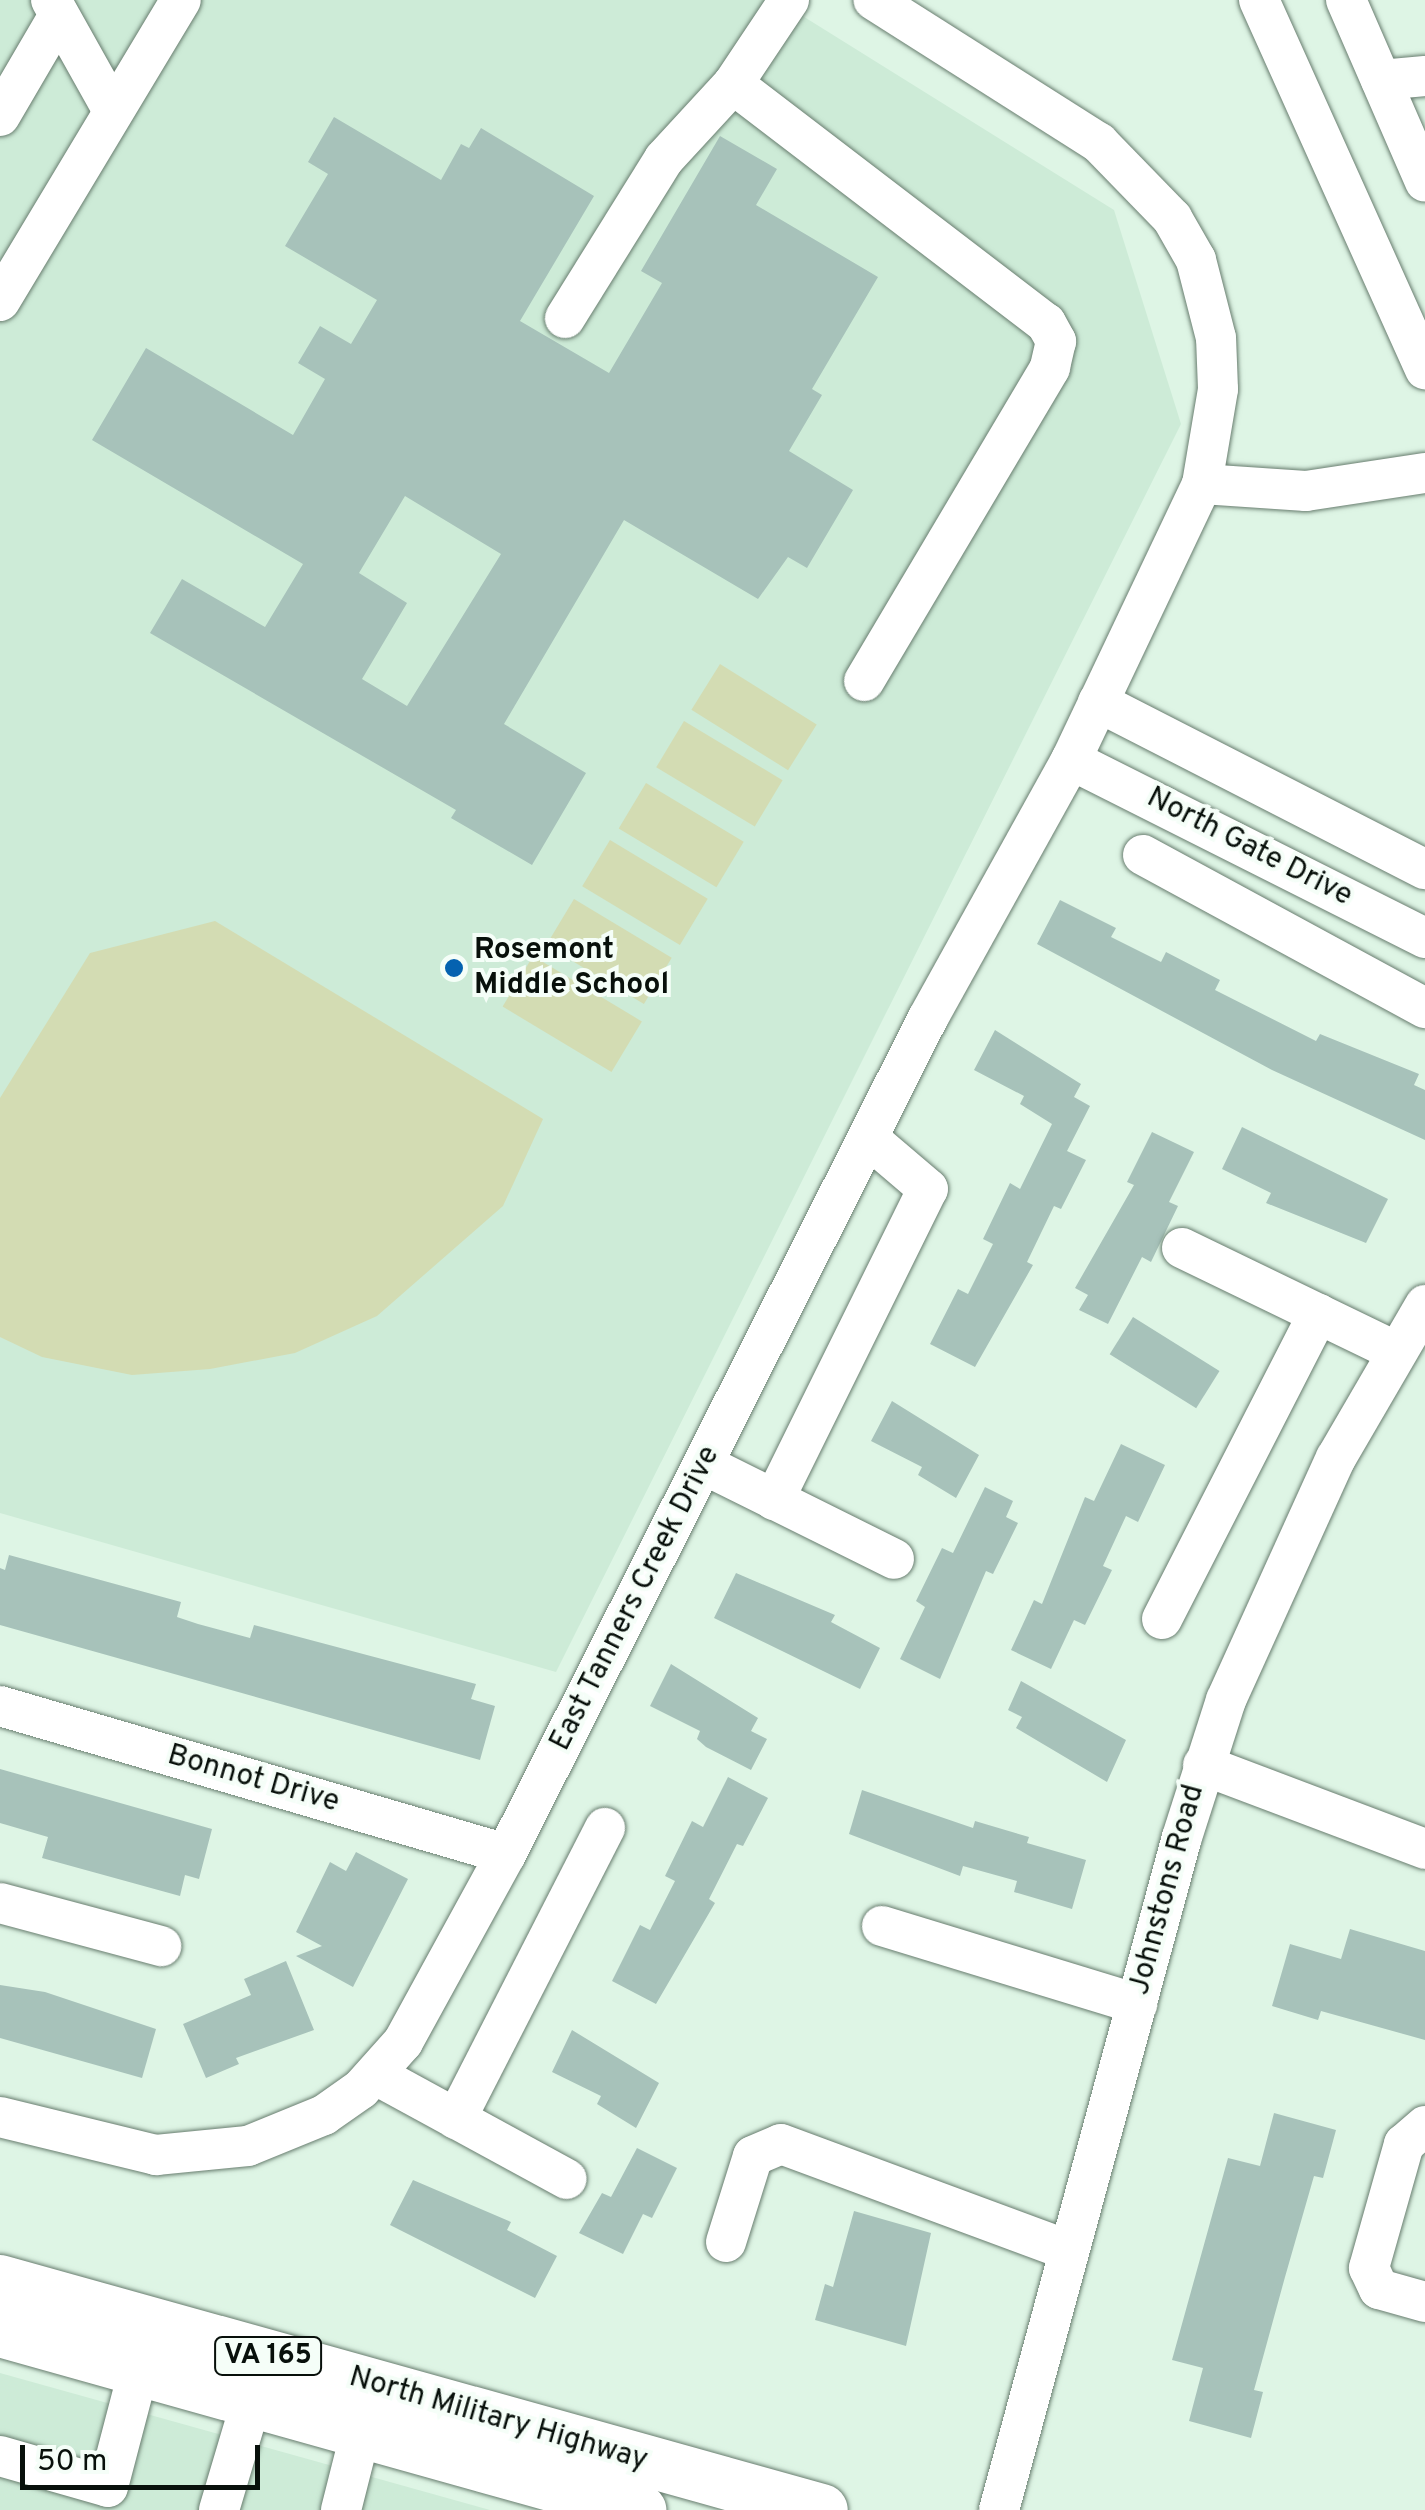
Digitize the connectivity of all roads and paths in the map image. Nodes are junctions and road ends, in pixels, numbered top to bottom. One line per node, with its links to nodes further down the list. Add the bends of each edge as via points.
1 (181, 0): 10 (street)
2 (789, 0): 9 (street)
3 (874, 0): 17 (street, East Tanners Creek Drive, via 1098,143 1172,218 1196,260 1216,338 1218,388)
4 (1259, 0): 15 (street)
5 (1346, 0): 8 (street)
6 (55, 7): 10 (street); 11 (street)
7 (1425, 76): 8 (street)
8 (1381, 80): 12 (street)
9 (733, 84): 14 (street, via 664,159); 18 (street, via 1046,322 1056,341 1050,368)
10 (113, 111): 13 (street)
11 (0, 116)
12 (1425, 182)
13 (0, 301)
14 (565, 318)
15 (1425, 370)
16 (1425, 473): 17 (street, via 1306,490)
17 (1202, 484): 19 (street, East Tanners Creek Drive)
18 (864, 681)
19 (1098, 702): 20 (street, East Tanners Creek Drive); 22 (street, North Gate Drive)
20 (1071, 760): 23 (street, North Gate Drive); 27 (street, East Tanners Creek Drive)
21 (1144, 855): 25 (street)
22 (1425, 869)
23 (1348, 898): 24 (street, North Gate Drive); 25 (street)
24 (1425, 938)
25 (1320, 950): 26 (street)
26 (1425, 1008)
27 (868, 1138): 32 (street, East Tanners Creek Drive); 33 (street, via 928,1190)
28 (1182, 1248): 30 (street)
29 (1425, 1305): 31 (street, Johnstons Road)
30 (1318, 1314): 31 (street); 35 (street)
31 (1395, 1351): 37 (street, Johnstons Road, via 1266,1601)
32 (704, 1466): 33 (street); 40 (street, East Tanners Creek Drive)
33 (774, 1500): 34 (street)
34 (894, 1559)
35 (1162, 1619)
36 (0, 1706): 40 (street, Bonnot Drive)
37 (1203, 1766): 39 (street); 44 (street, Johnstons Road)
38 (605, 1828): 47 (street)
39 (1425, 1849)
40 (506, 1854): 45 (street, East Tanners Creek Drive, via 422,2012)
41 (0, 1903): 43 (street)
42 (882, 1926): 44 (street)
43 (161, 1946)
44 (1137, 2004): 51 (street, Johnstons Road)
45 (376, 2075): 46 (street, East Tanners Creek Drive, via 291,2131 202,2154 119,2150); 47 (street)
46 (0, 2117)
47 (456, 2118): 49 (street)
48 (1425, 2126): 53 (street, via 1404,2144 1369,2268 1379,2288)
49 (567, 2179)
50 (726, 2242): 51 (street, via 753,2156 781,2144)
51 (1068, 2250): 63 (street, Johnstons Road)
52 (0, 2281): 55 (main road, North Military Highway / VA 165)
53 (1425, 2302)
54 (0, 2331): 55 (main road, North Military Highway / VA 165)
55 (145, 2346): 56 (main road, North Military Highway / VA 165); 57 (main road, North Military Highway / VA 165); 58 (street, via 108,2487)
56 (252, 2399): 57 (main road, North Military Highway / VA 165); 60 (street)
57 (367, 2406): 59 (main road, North Military Highway / VA 165); 61 (street)
58 (3, 2468)
59 (620, 2494): 62 (main road, North Military Highway / VA 165)
60 (219, 2510)
61 (341, 2510)
62 (822, 2510)
63 (999, 2510)

